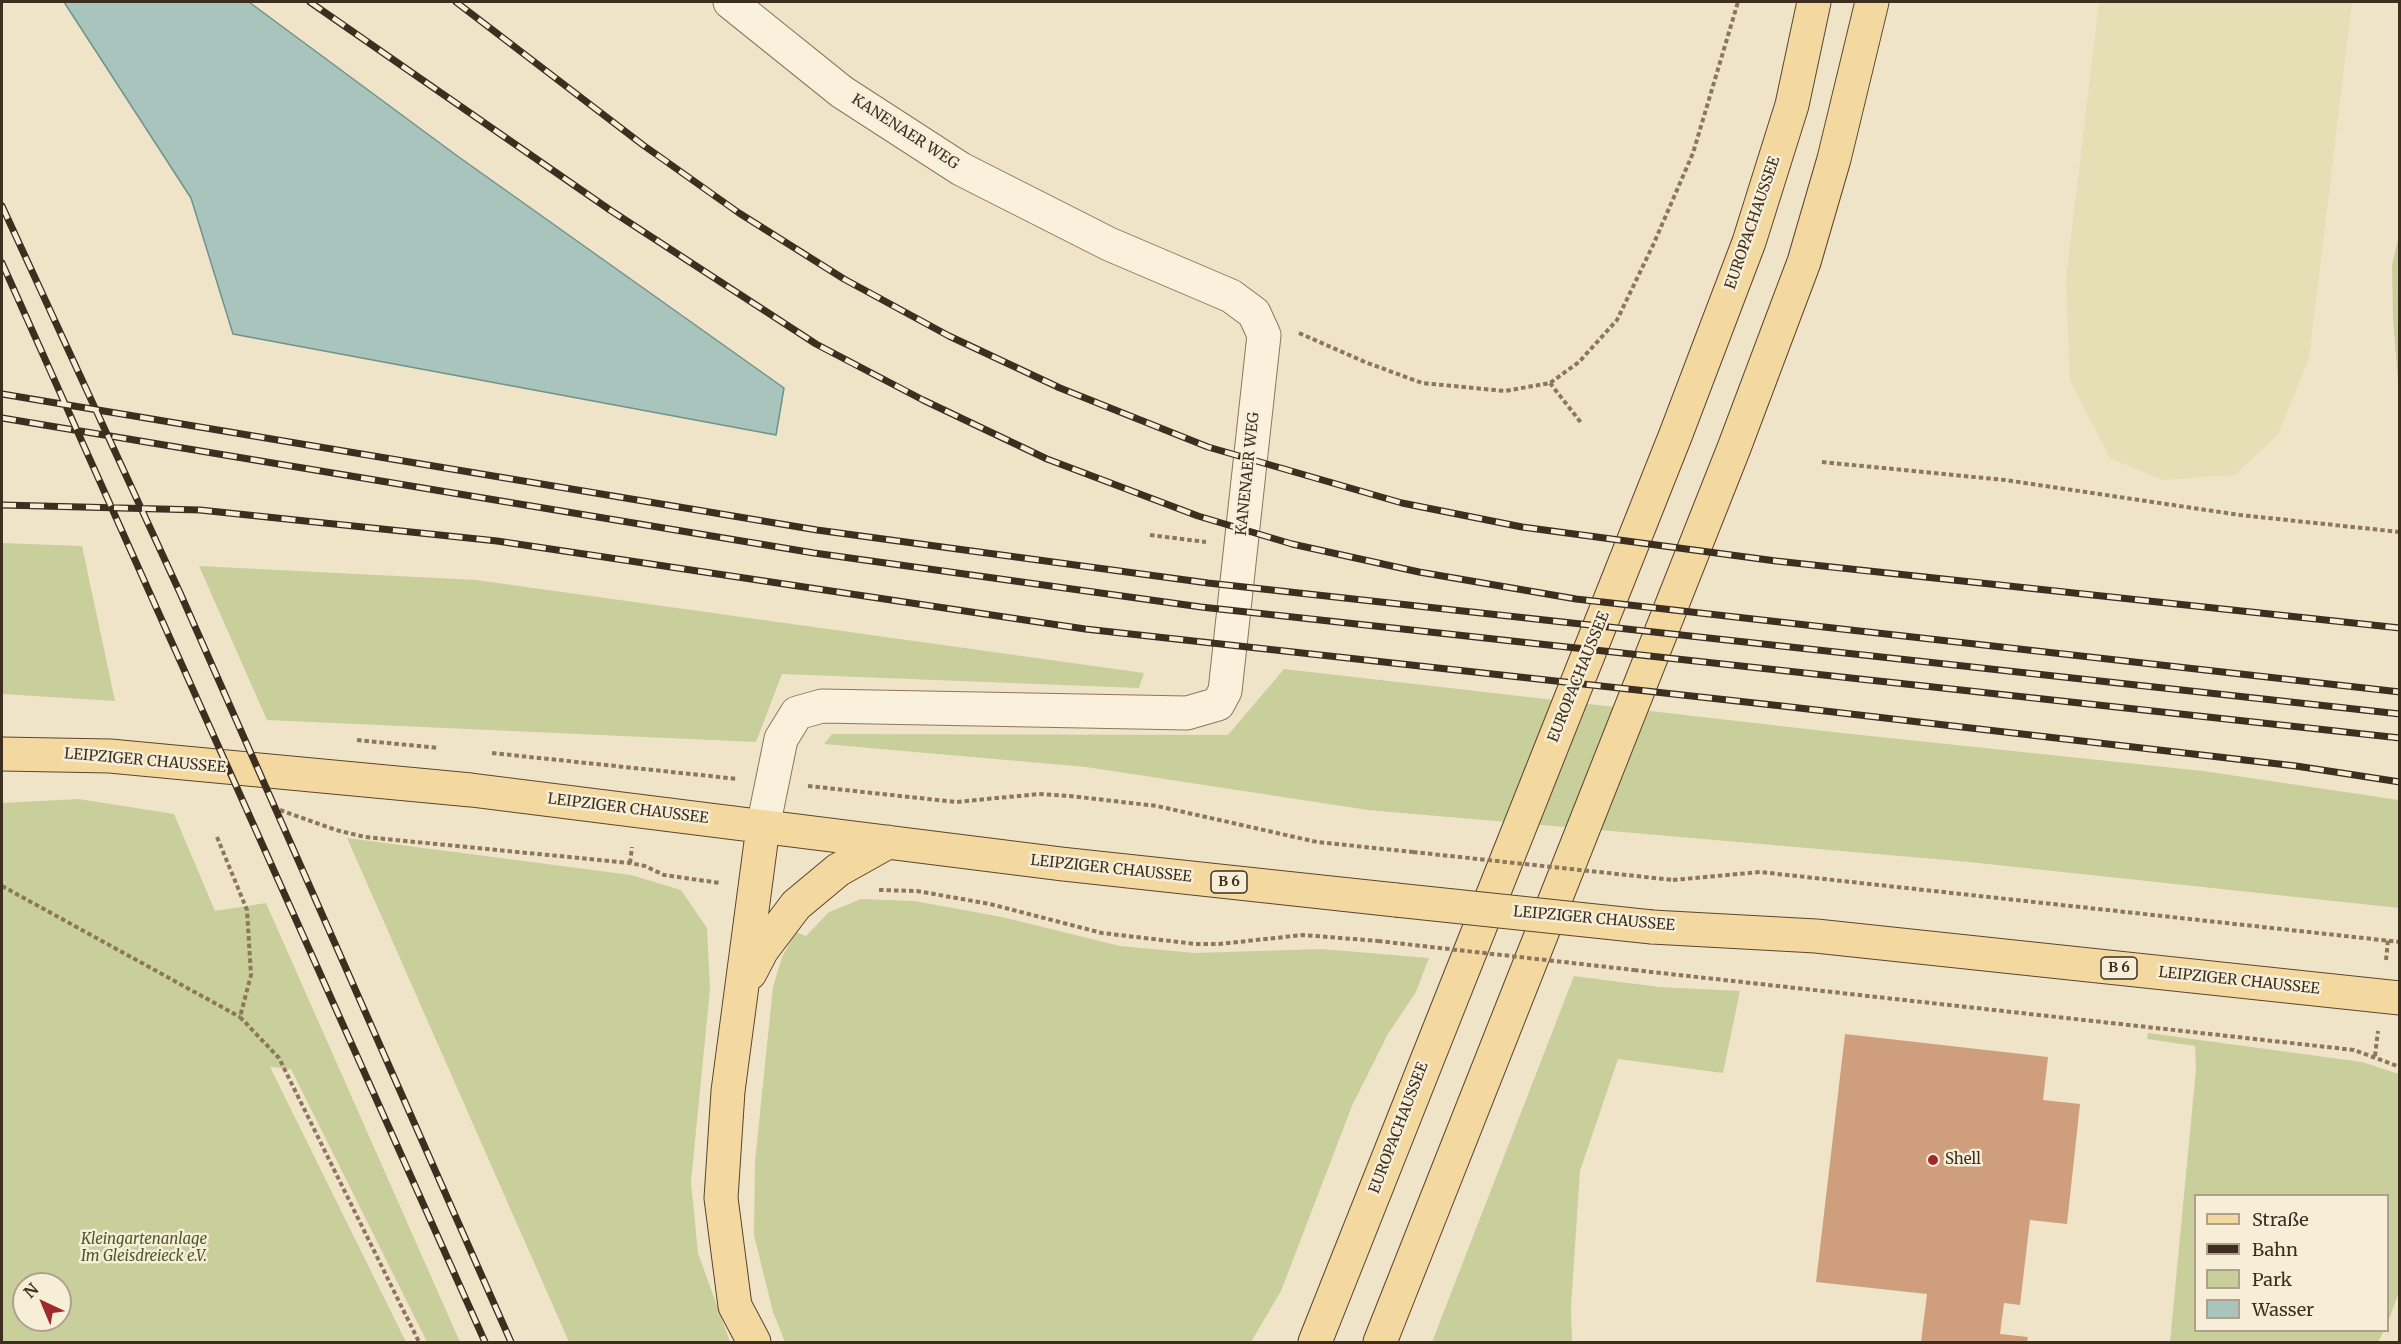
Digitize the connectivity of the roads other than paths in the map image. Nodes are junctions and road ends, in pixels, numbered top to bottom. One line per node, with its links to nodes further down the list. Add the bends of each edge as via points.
1 (730, 2): 5 (street, KANENAER WEG, via 842,92 962,169 1109,244 1231,296 1254,313 1264,334 1225,691 1218,705 1187,713 822,706 797,713 781,739)
2 (1814, 2): 9 (main road, EUROPACHAUSSEE, via 1792,105 1749,242)
3 (1872, 2): 11 (main road, via 1861,56 1804,262)
4 (2, 754): 5 (main road, LEIPZIGER CHAUSSEE / B 6, via 110,756 471,790)
5 (763, 826): 6 (main road, LEIPZIGER CHAUSSEE / B 6); 7 (main road)
6 (888, 842): 7 (main road, via 838,870 796,905); 8 (main road, LEIPZIGER CHAUSSEE / B 6, bridge, via 1074,866 1652,927 1816,936)
7 (743, 985): 10 (main road, via 728,1091 721,1198 735,1306)
8 (2400, 999)
9 (1314, 1340)
10 (754, 1342)
11 (1380, 1342)

